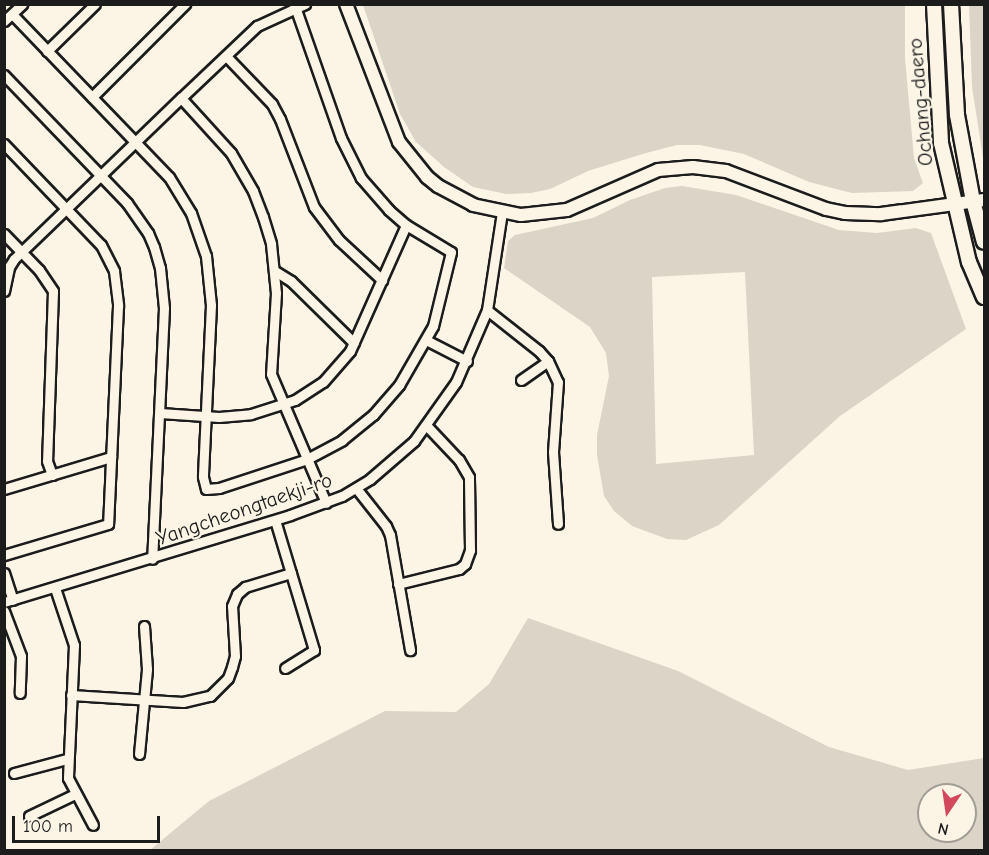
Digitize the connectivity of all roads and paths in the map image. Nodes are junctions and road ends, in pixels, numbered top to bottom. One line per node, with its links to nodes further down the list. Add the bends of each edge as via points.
1 (22, 4): 9 (street)
2 (95, 4): 10 (street)
3 (185, 4): 13 (street)
4 (305, 4): 8 (street)
5 (346, 4): 21 (street, via 390,125 406,154 447,192 473,206)
6 (934, 4): 19 (main road, Ochang-daero, via 941,143)
7 (951, 4): 18 (main road, Ochang-daero, via 957,115)
8 (294, 6): 11 (street, via 262,22); 22 (street, via 350,159 372,192)
9 (8, 17): 10 (street)
10 (47, 51): 13 (street)
11 (226, 56): 14 (street); 27 (street, via 276,111 314,207 339,240)
12 (4, 75): 17 (street)
13 (92, 97): 15 (street)
14 (181, 99): 15 (street); 26 (street, via 231,153 253,191 271,244)
15 (135, 142): 17 (street); 38 (street, via 181,194 192,213 206,256 211,305)
16 (4, 144): 20 (street)
17 (100, 175): 20 (street); 37 (street, via 138,217 160,268 164,308)
18 (979, 201): 19 (street); 24 (main road, Ochang-daero)
19 (954, 203): 21 (street, via 881,214 845,213 726,171 675,167 644,175 567,210); 29 (main road, Ochang-daero, via 969,262)
20 (67, 208): 25 (street); 40 (street, via 101,245 117,284)
21 (502, 213): 30 (street, Yangcheongtaekji-ro)
22 (406, 225): 27 (street); 31 (street, via 452,252)
23 (4, 234): 25 (street)
24 (984, 242)
25 (22, 251): 28 (street, via 9,267); 42 (street, via 49,282 55,299 47,461)
26 (275, 271): 32 (street, via 291,281); 36 (street, via 271,374)
27 (382, 280): 32 (street)
28 (4, 291)
29 (984, 297)
30 (487, 310): 33 (street, Yangcheongtaekji-ro); 34 (street)
31 (426, 340): 33 (street); 41 (street, via 399,385 373,415 342,440)
32 (354, 343): 36 (street, via 323,382)
33 (467, 361): 39 (street, Yangcheongtaekji-ro)
34 (548, 362): 35 (street); 47 (street, via 558,382 553,452)
35 (521, 380)
36 (284, 405): 38 (street, via 251,414); 41 (street)
37 (160, 413): 38 (street); 49 (street)
38 (206, 416): 41 (street, via 206,489)
39 (426, 425): 43 (street, Yangcheongtaekji-ro, via 393,460); 52 (street, via 459,460 469,477 470,550 459,569)
40 (111, 457): 42 (street); 48 (street, via 108,524)
41 (308, 459): 45 (street)
42 (52, 475): 44 (street)
43 (356, 488): 45 (street, Yangcheongtaekji-ro); 52 (street, via 386,526)
44 (4, 489)
45 (326, 503): 46 (street, Yangcheongtaekji-ro)
46 (275, 520): 49 (street, Yangcheongtaekji-ro); 51 (street)
47 (558, 524)
48 (4, 555)
49 (152, 559): 53 (street, Yangcheongtaekji-ro)
50 (4, 573): 54 (street)
51 (291, 573): 58 (street, via 314,650); 61 (street, via 245,587 234,599 235,656 228,678 210,696 196,701)
52 (398, 584): 57 (street)
53 (55, 588): 54 (street, Yangcheongtaekji-ro); 60 (street, via 74,645)
54 (9, 601)
55 (4, 611): 59 (street, via 21,656)
56 (144, 626): 61 (street)
57 (410, 650)
58 (285, 668)
59 (20, 693)
60 (71, 695): 61 (street); 63 (street)
61 (144, 700): 62 (street)
62 (139, 753)
63 (67, 759): 64 (street); 65 (street, via 68,778)
64 (14, 773)
65 (75, 794): 66 (street); 67 (street)
66 (29, 816)
67 (93, 825)

